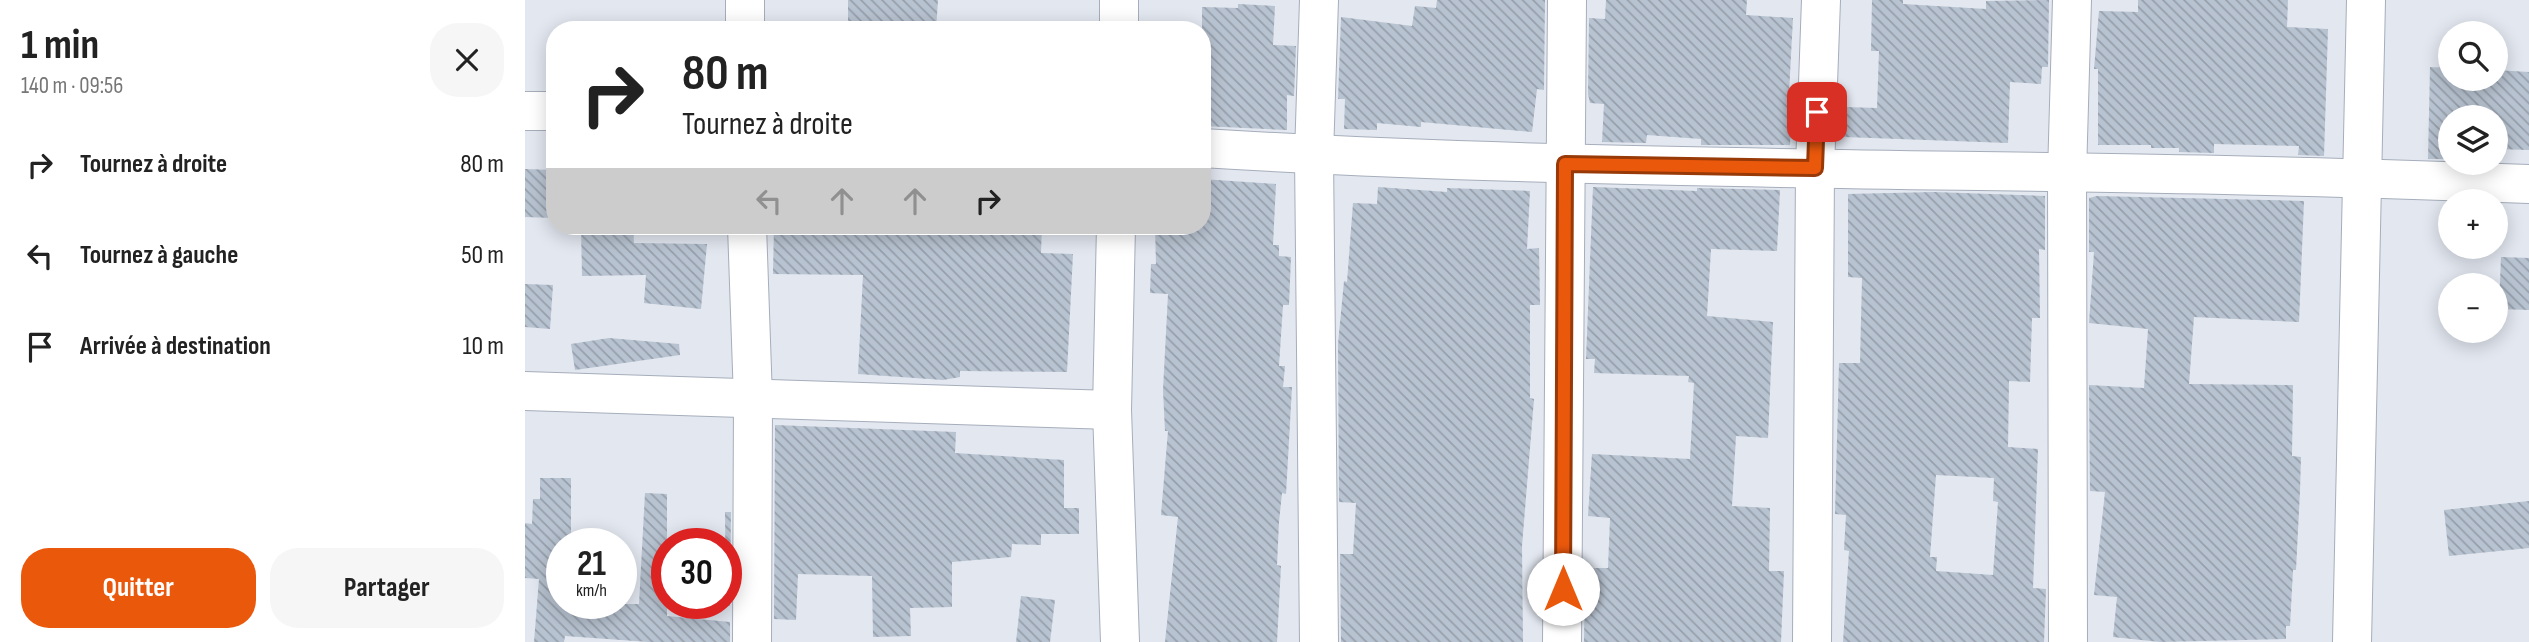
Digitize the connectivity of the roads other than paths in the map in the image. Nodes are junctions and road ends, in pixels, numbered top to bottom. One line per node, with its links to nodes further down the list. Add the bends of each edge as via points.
1 (745, 0): 8 (street)
2 (1119, 0): 9 (street)
3 (1318, 0): 13 (street)
4 (1567, 0): 14 (street)
5 (1821, 0): 15 (street)
6 (2072, 0): 16 (street)
7 (2366, 0): 17 (street)
8 (745, 21)
9 (1119, 21)
10 (525, 111): 11 (street)
11 (546, 111)
12 (1211, 149): 13 (street)
13 (1314, 155): 14 (street); 26 (street)
14 (1565, 164): 15 (street); 27 (street)
15 (1815, 168): 16 (street); 28 (street)
16 (2067, 174): 17 (street); 29 (street)
17 (2363, 177): 18 (street); 30 (street)
18 (2529, 184)
19 (747, 235): 22 (street)
20 (1116, 235): 23 (street)
21 (525, 391): 22 (street)
22 (753, 398): 23 (street); 24 (street)
23 (1112, 410): 25 (street)
24 (752, 642)
25 (1120, 642)
26 (1319, 642)
27 (1562, 642)
28 (1812, 642)
29 (2068, 642)
30 (2352, 642)

